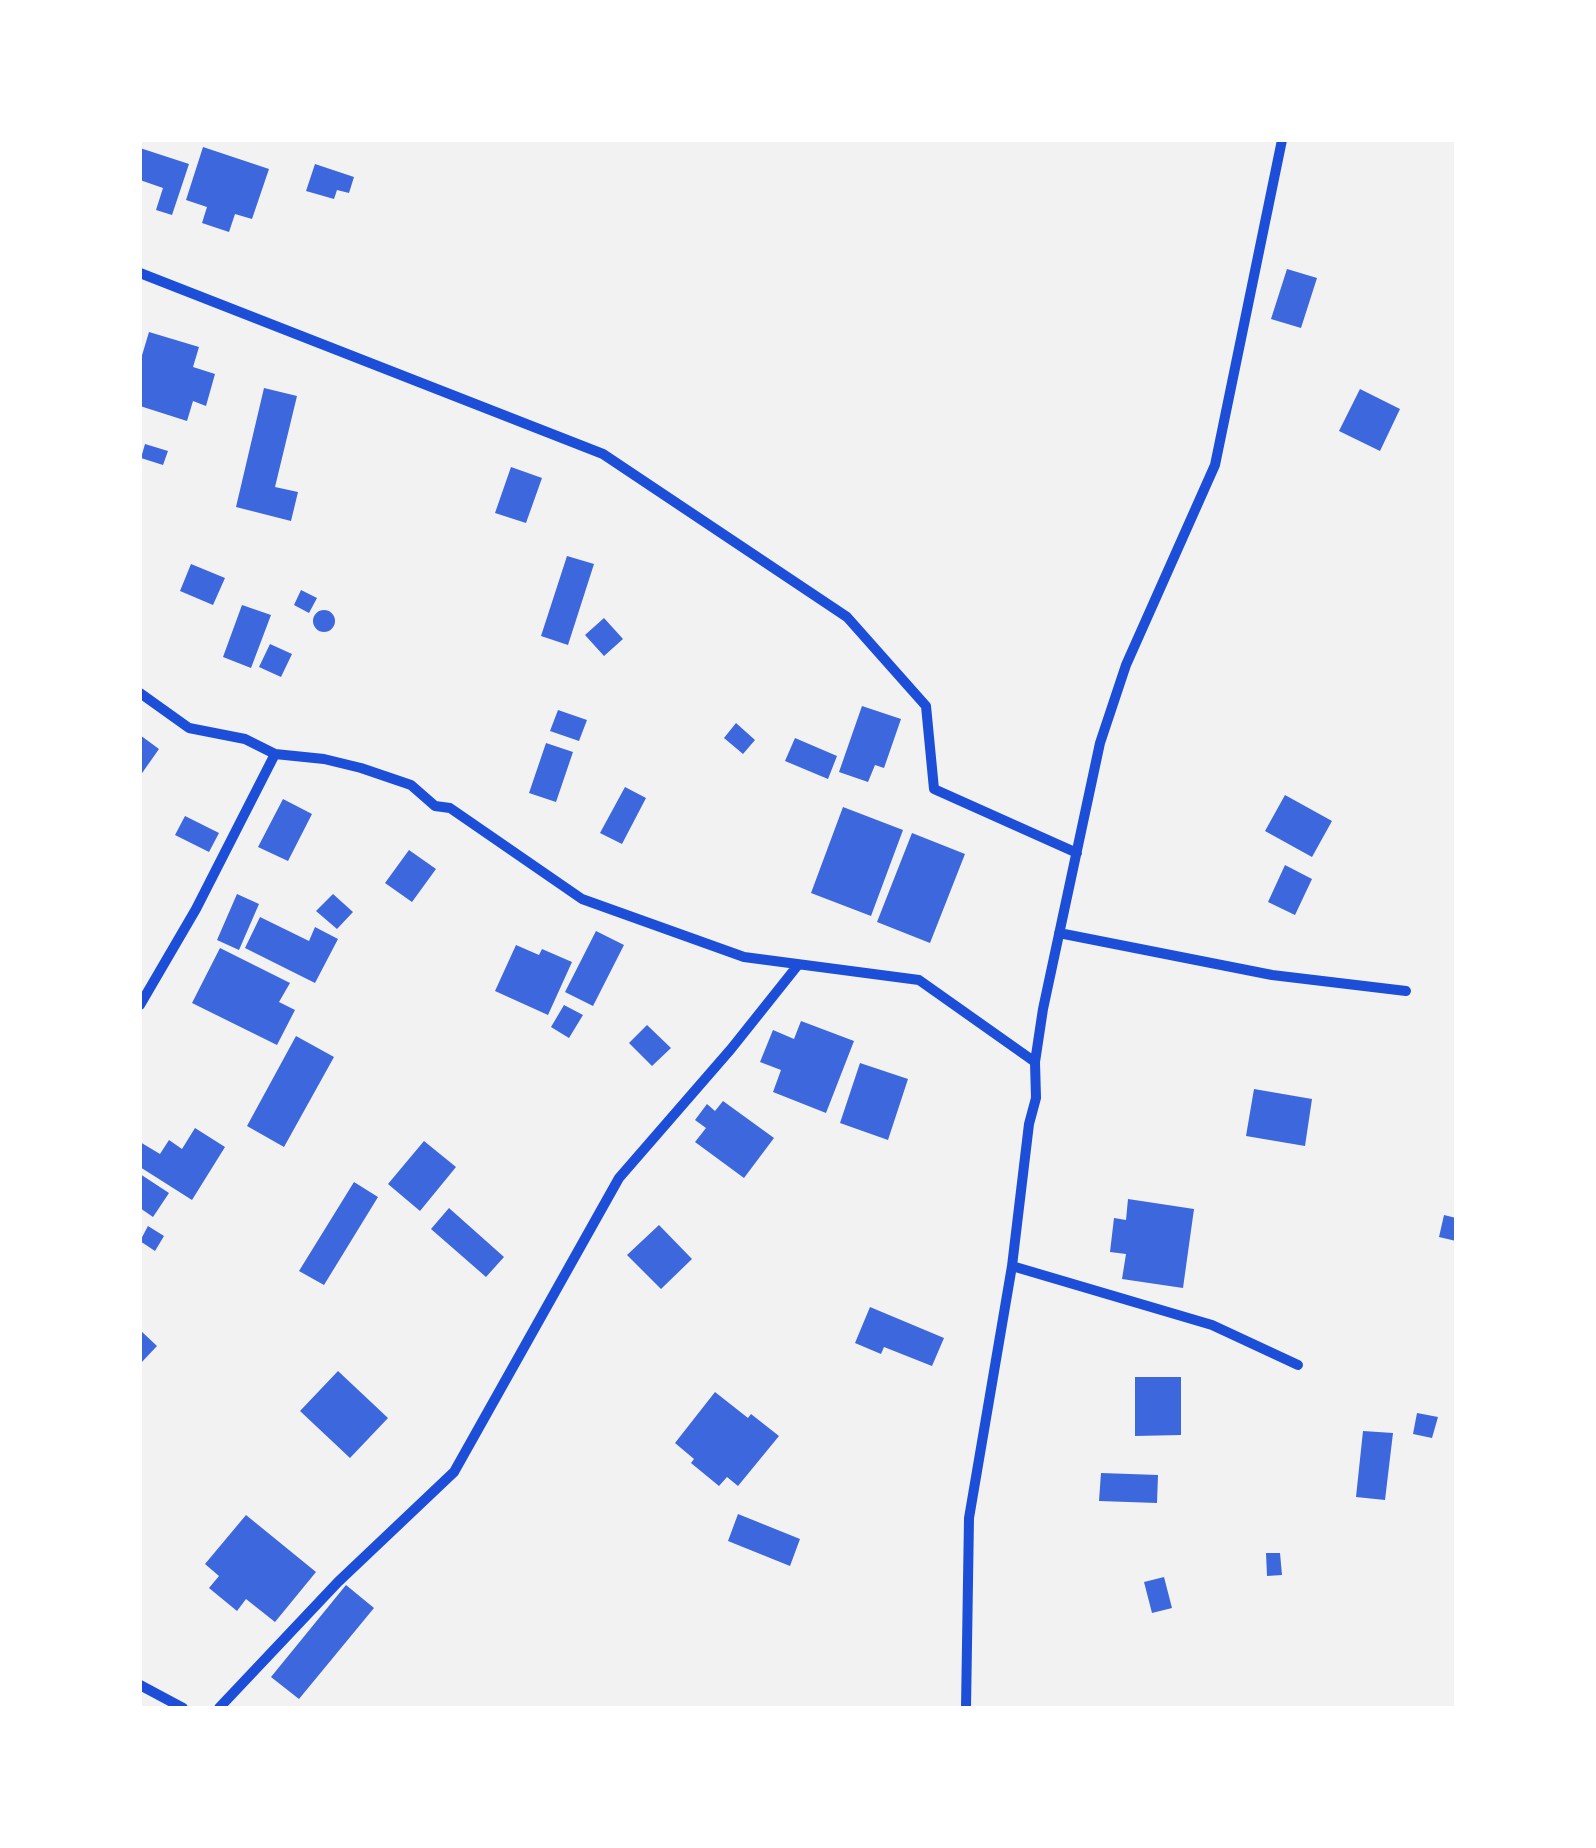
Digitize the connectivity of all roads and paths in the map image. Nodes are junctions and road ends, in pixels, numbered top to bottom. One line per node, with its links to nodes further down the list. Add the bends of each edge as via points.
1 (1282, 140): 5 (street, via 1216,465 1126,665 1100,743)
2 (140, 273): 5 (street, via 603,454 847,617 926,706 934,789)
3 (140, 693): 4 (street, via 189,728 245,739)
4 (275, 754): 7 (street, via 324,760 411,785 582,898 744,957); 9 (street)
5 (1077, 852): 6 (street)
6 (1059, 934): 8 (street, via 1272,975); 10 (street)
7 (798, 965): 10 (street, via 919,980); 15 (street, via 618,1178 454,1472)
8 (1406, 990)
9 (140, 1006)
10 (1035, 1062): 11 (street, via 1036,1098)
11 (1012, 1266): 12 (street, via 1212,1325); 16 (street, via 969,1518)
12 (1298, 1365)
13 (140, 1684): 14 (street)
14 (184, 1708)
15 (219, 1708)
16 (966, 1708)

